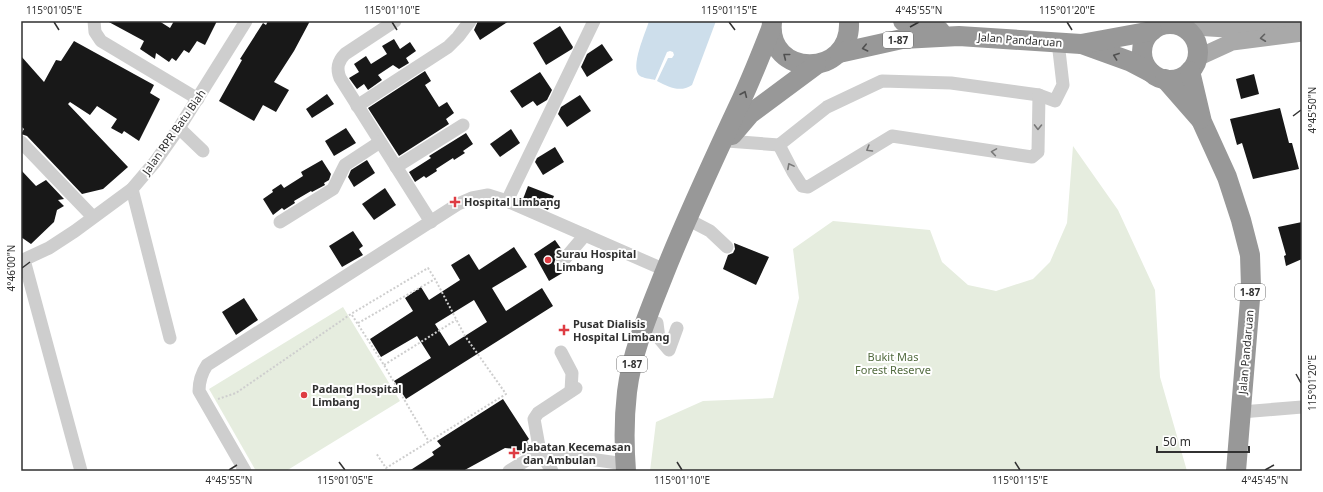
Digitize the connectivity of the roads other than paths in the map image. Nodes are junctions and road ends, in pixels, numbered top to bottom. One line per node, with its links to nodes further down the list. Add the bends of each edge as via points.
1 (94, 21): 21 (street, via 95,32 101,41)
2 (246, 21): 21 (street, Jalan RPR Batu Biah)
3 (395, 21): 22 (street, via 340,58 340,78)
4 (470, 21): 22 (street, via 448,47)
5 (594, 21): 33 (street)
6 (849, 21): 16 (highway, via 846,42)
7 (903, 21): 13 (highway, Jalan Pandaruan / 1-87)
8 (1297, 21): 10 (main road, via 1226,29)
9 (772, 25): 17 (highway, one-way to 9, via 803,65 781,53 774,42); 29 (highway, 1-87, one-way to 9)
10 (1179, 26): 11 (highway, via 1169,24); 18 (highway, via 1194,38 1197,48)
11 (1152, 31): 15 (highway, Jalan Pandaruan / 1-87); 19 (highway, via 1142,46 1142,56 1145,64)
12 (1302, 33): 18 (main road, one-way to 18, via 1232,42)
13 (959, 36): 14 (highway, Jalan Pandaruan / 1-87); 16 (highway, Jalan Pandaruan / 1-87, one-way to 16, via 902,39)
14 (1058, 42): 15 (highway, Jalan Pandaruan / 1-87); 20 (street, via 1063,85 1055,101)
15 (1081, 44): 19 (highway, Jalan Pandaruan / 1-87, one-way to 15, via 1128,61)
16 (839, 53): 17 (highway, via 829,61)
17 (816, 65): 29 (highway, 1-87, via 750,114)
18 (1193, 65): 19 (highway, via 1182,76 1174,79); 23 (highway, Jalan Pandaruan / 1-87)
19 (1158, 76): 23 (highway, Jalan Pandaruan / 1-87)
20 (1039, 95): 28 (street, via 951,83 882,81 827,107); 28 (street, one-way to 28, via 1038,152 1032,157 892,136 805,187 793,172)
21 (198, 100): 25 (street, Jalan RPR Batu Biah)
22 (358, 106): 27 (street)
23 (1202, 122): 48 (highway, Jalan Pandaruan / 1-87, via 1227,177 1250,255 1251,287)
24 (463, 125): 31 (street)
25 (179, 128): 30 (street); 32 (street, Jalan RPR Batu Biah)
26 (21, 142): 34 (street)
27 (380, 142): 31 (street); 36 (street, via 346,165 333,189)
28 (779, 145): 29 (street)
29 (721, 148): 35 (highway, 1-87)
30 (203, 151)
31 (396, 167): 37 (street)
32 (132, 189): 34 (street, Jalan RPR Batu Biah); 45 (street)
33 (507, 201): 37 (street, via 488,195 472,198); 38 (street)
34 (93, 217): 40 (street, Jalan RPR Batu Biah, via 49,248)
35 (687, 219): 39 (street, via 710,231); 42 (highway, 1-87)
36 (280, 222)
37 (431, 222): 52 (street, via 207,365 201,374 199,391)
38 (585, 235): 41 (street); 42 (street)
39 (727, 247)
40 (23, 261): 51 (street)
41 (562, 262)
42 (665, 270): 43 (highway, 1-87)
43 (646, 319): 44 (street, via 657,323 659,338 669,350); 50 (highway, 1-87, via 633,359 627,391 624,426)
44 (677, 328)
45 (170, 338)
46 (561, 352): 49 (street, via 572,373 573,389 535,415)
47 (1302, 407): 48 (street)
48 (1241, 412): 55 (highway, Jalan Pandaruan / 1-87)
49 (540, 452): 50 (street); 53 (street); 54 (street)
50 (625, 467)
51 (81, 471)
52 (245, 471)
53 (509, 471)
54 (552, 471)
55 (1236, 471)

